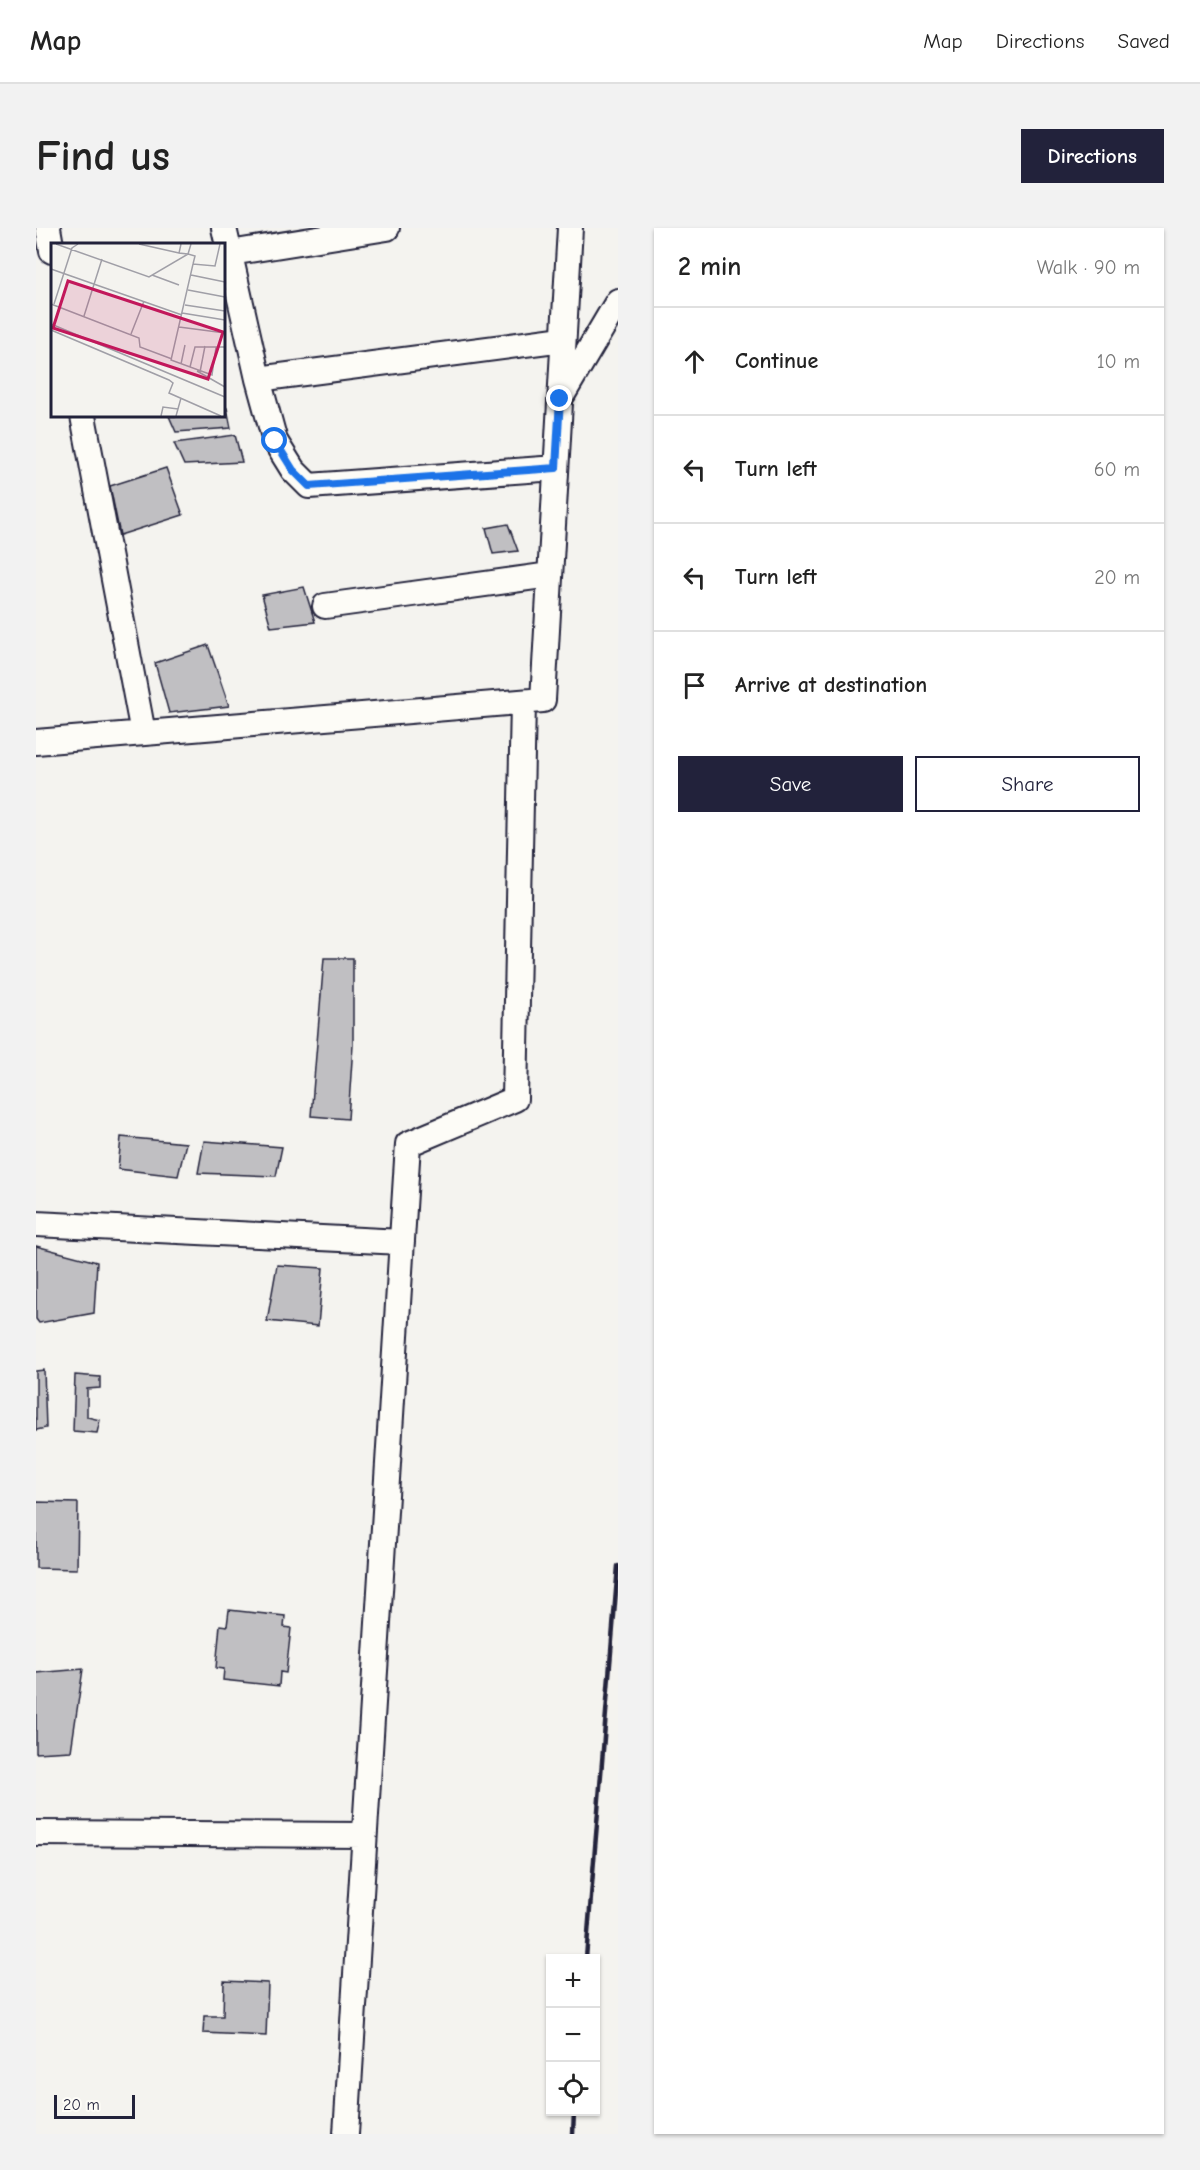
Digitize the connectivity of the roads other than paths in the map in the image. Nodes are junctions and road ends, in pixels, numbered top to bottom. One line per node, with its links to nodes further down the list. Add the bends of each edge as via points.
1 (48, 228): 5 (street)
2 (224, 228): 6 (street)
3 (387, 228): 6 (street)
4 (570, 228): 8 (street)
5 (51, 245)
6 (230, 253): 9 (street)
7 (618, 302): 10 (street)
8 (564, 339): 9 (street); 10 (street)
9 (258, 379): 12 (street, via 275,441 293,470 309,486)
10 (560, 399): 12 (street)
11 (83, 417): 16 (street)
12 (556, 468): 13 (street)
13 (550, 575): 14 (street); 15 (street, via 543,700)
14 (325, 606)
15 (523, 702): 16 (street); 19 (street, via 514,1099 408,1144)
16 (143, 733): 17 (street)
17 (36, 742)
18 (36, 1224): 19 (street)
19 (402, 1242): 21 (street)
20 (36, 1833): 21 (street)
21 (364, 1835): 22 (street)
22 (346, 2134)

